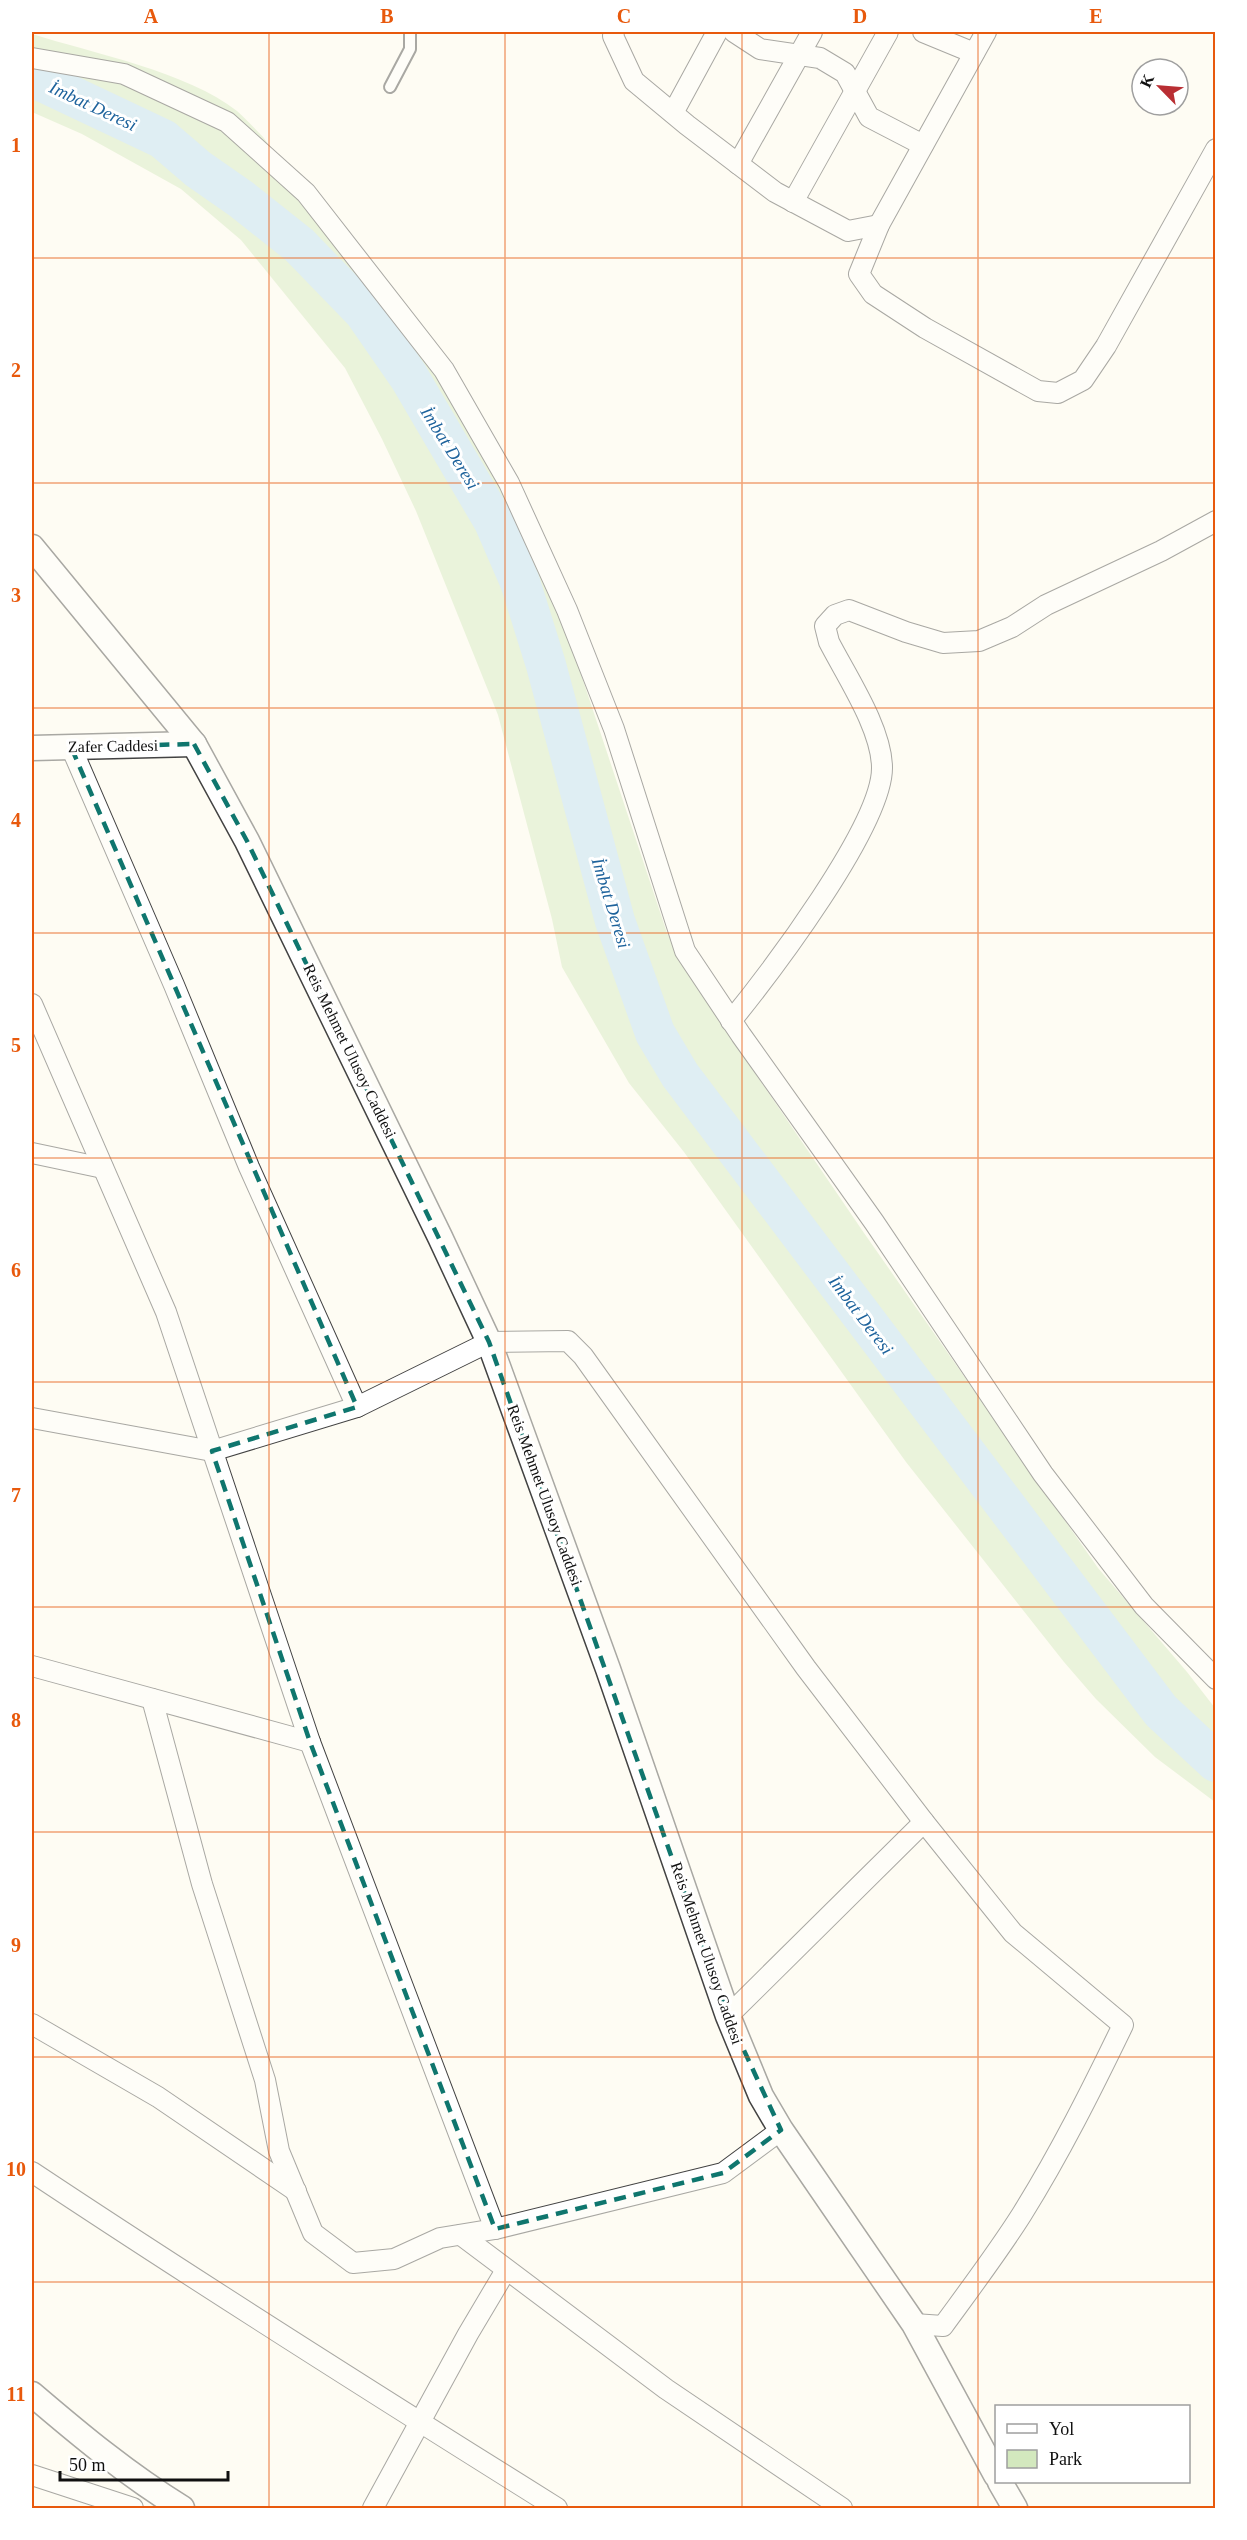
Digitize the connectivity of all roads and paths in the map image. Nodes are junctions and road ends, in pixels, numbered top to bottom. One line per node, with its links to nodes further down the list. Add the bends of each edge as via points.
1 (410, 32): 12 (lane, via 410,49)
2 (614, 32): 14 (street, via 634,81)
3 (717, 32): 14 (street)
4 (734, 32): 10 (street, via 760,49)
5 (812, 32): 10 (street)
6 (888, 32): 13 (street)
7 (923, 32): 9 (street)
8 (986, 32): 9 (street)
9 (974, 53): 15 (street)
10 (799, 55): 13 (street, via 820,58 845,74); 17 (street)
11 (32, 58): 26 (street, via 124,74 226,122 306,193 444,370 509,483 567,610 614,729 686,951)
12 (390, 87)
13 (855, 92): 15 (street, via 869,117); 18 (street)
14 (672, 113): 17 (street)
15 (923, 145): 19 (street)
16 (1215, 149): 19 (street, via 1106,346 1083,380 1059,393 1038,391 873,294 859,274)
17 (738, 164): 18 (street)
18 (793, 202): 19 (street, via 848,231)
19 (879, 225)
20 (1215, 521): 26 (street, via 979,641 943,643 849,610 834,615 825,626 830,642 878,738 882,768 877,796 853,848)
21 (32, 547): 22 (street, Reis Mehmet Ulusoy Caddesi)
22 (194, 744): 23 (street, Zafer Caddesi); 29 (street, Reis Mehmet Ulusoy Caddesi, via 247,841)
23 (71, 747): 24 (street, Zafer Caddesi); 30 (street, via 249,1167)
24 (32, 748)
25 (32, 1004): 28 (street)
26 (731, 1021): 34 (street, via 874,1222 1043,1474 1144,1606)
27 (32, 1153): 28 (street)
28 (103, 1168): 32 (street, via 166,1312)
29 (489, 1342): 30 (street); 37 (street, via 568,1341 583,1356 806,1668); 38 (street, Reis Mehmet Ulusoy Caddesi)
30 (357, 1407): 32 (street)
31 (32, 1418): 32 (street)
32 (212, 1451): 36 (street)
33 (32, 1666): 35 (street)
34 (1215, 1679)
35 (152, 1699): 36 (street); 42 (street, via 202,1884 265,2080 279,2151)
36 (310, 1742): 43 (street)
37 (924, 1822): 38 (street); 46 (street, via 1013,1933 1123,2025 1082,2109 1022,2214 975,2282 943,2326)
38 (728, 2016): 40 (street, Reis Mehmet Ulusoy Caddesi, via 761,2096)
39 (32, 2024): 42 (street, via 158,2097)
40 (781, 2130): 43 (street, via 723,2173); 46 (street, Reis Mehmet Ulusoy Caddesi)
41 (32, 2172): 48 (street)
42 (296, 2191): 44 (street, via 313,2233 353,2263 394,2259 440,2238)
43 (495, 2229): 44 (street)
44 (461, 2235): 45 (street)
45 (506, 2270): 48 (street); 56 (street, via 666,2389)
46 (914, 2324): 49 (street, Reis Mehmet Ulusoy Caddesi)
47 (32, 2394): 53 (street, via 95,2447)
48 (421, 2422): 54 (street); 55 (street)
49 (995, 2473)
50 (32, 2475): 52 (street)
51 (1001, 2483): 57 (street)
52 (133, 2508)
53 (182, 2508)
54 (373, 2508)
55 (557, 2508)
56 (842, 2508)
57 (1015, 2508)

